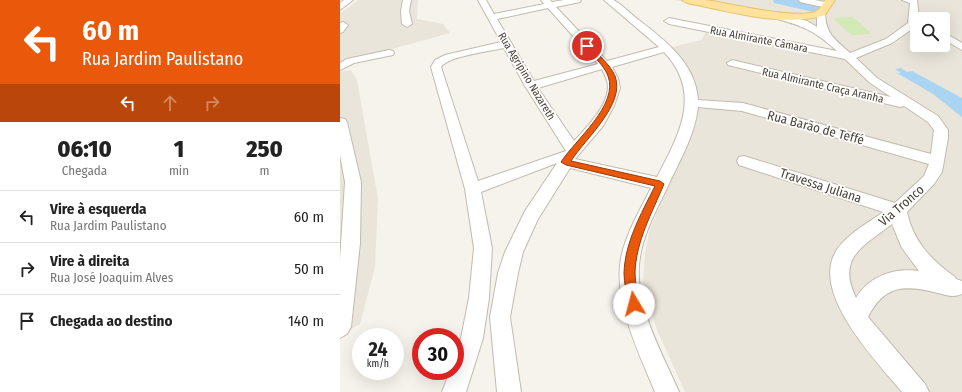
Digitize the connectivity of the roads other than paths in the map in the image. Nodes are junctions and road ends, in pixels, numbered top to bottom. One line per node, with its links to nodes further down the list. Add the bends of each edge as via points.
1 (349, 0): 11 (street)
2 (407, 0): 16 (street)
3 (482, 0): 14 (street, Rua Agripino Nazareth)
4 (577, 0): 9 (street)
5 (608, 0): 22 (street)
6 (687, 0): 13 (main road)
7 (804, 0): 10 (street)
8 (906, 0): 12 (street, via 914,2)
9 (547, 3): 14 (street); 26 (street)
10 (826, 6): 13 (main road, via 805,17); 19 (street, via 821,25)
11 (340, 7)
12 (914, 12)
13 (777, 16): 19 (street, Via Tronco, via 804,23)
14 (492, 17): 20 (street, Rua Agripino Nazareth)
15 (669, 21): 24 (street, Rua Almirante Câmara)
16 (407, 24)
17 (910, 27): 24 (street, via 889,41)
18 (962, 34): 21 (street)
19 (826, 35): 24 (street, Via Tronco)
20 (507, 44): 28 (street, Rua Agripino Nazareth); 36 (street, via 449,57 439,62 436,67)
21 (958, 44)
22 (666, 48): 26 (street); 29 (street, via 684,70)
23 (389, 53): 27 (street, via 351,61)
24 (849, 56): 30 (street, Via Tronco, via 873,80)
25 (732, 63): 30 (street, Rua Almirante Craça Aranha)
26 (606, 66): 28 (street); 32 (street, via 612,78 613,95 598,123)
27 (340, 67)
28 (531, 86): 32 (street, Rua Agripino Nazareth)
29 (692, 103): 34 (street, Rua Barão de Teffé, via 743,107); 35 (street, via 688,123)
30 (913, 106): 34 (street, Via Tronco, via 933,119 941,130)
31 (340, 122): 40 (street, via 353,182 348,281)
32 (569, 157): 35 (street); 36 (street, via 557,158); 42 (street, via 531,216 514,252 508,273 500,317)
33 (744, 161): 37 (street, Travessa Juliana)
34 (937, 161): 37 (street, Via Tronco, via 929,180)
35 (660, 184): 43 (street, via 638,232 629,274 634,304)
36 (473, 189): 41 (street, via 482,248 479,298 472,338)
37 (898, 210): 38 (street, via 899,222 914,251 936,275); 39 (street, Via Tronco, via 850,247 842,258 839,275 843,292)
38 (959, 288): 39 (street, via 914,279 886,282 866,300)
39 (856, 319): 44 (street, Via Tronco)
40 (340, 327)
41 (454, 392)
42 (509, 392)
43 (667, 392)
44 (917, 392)

